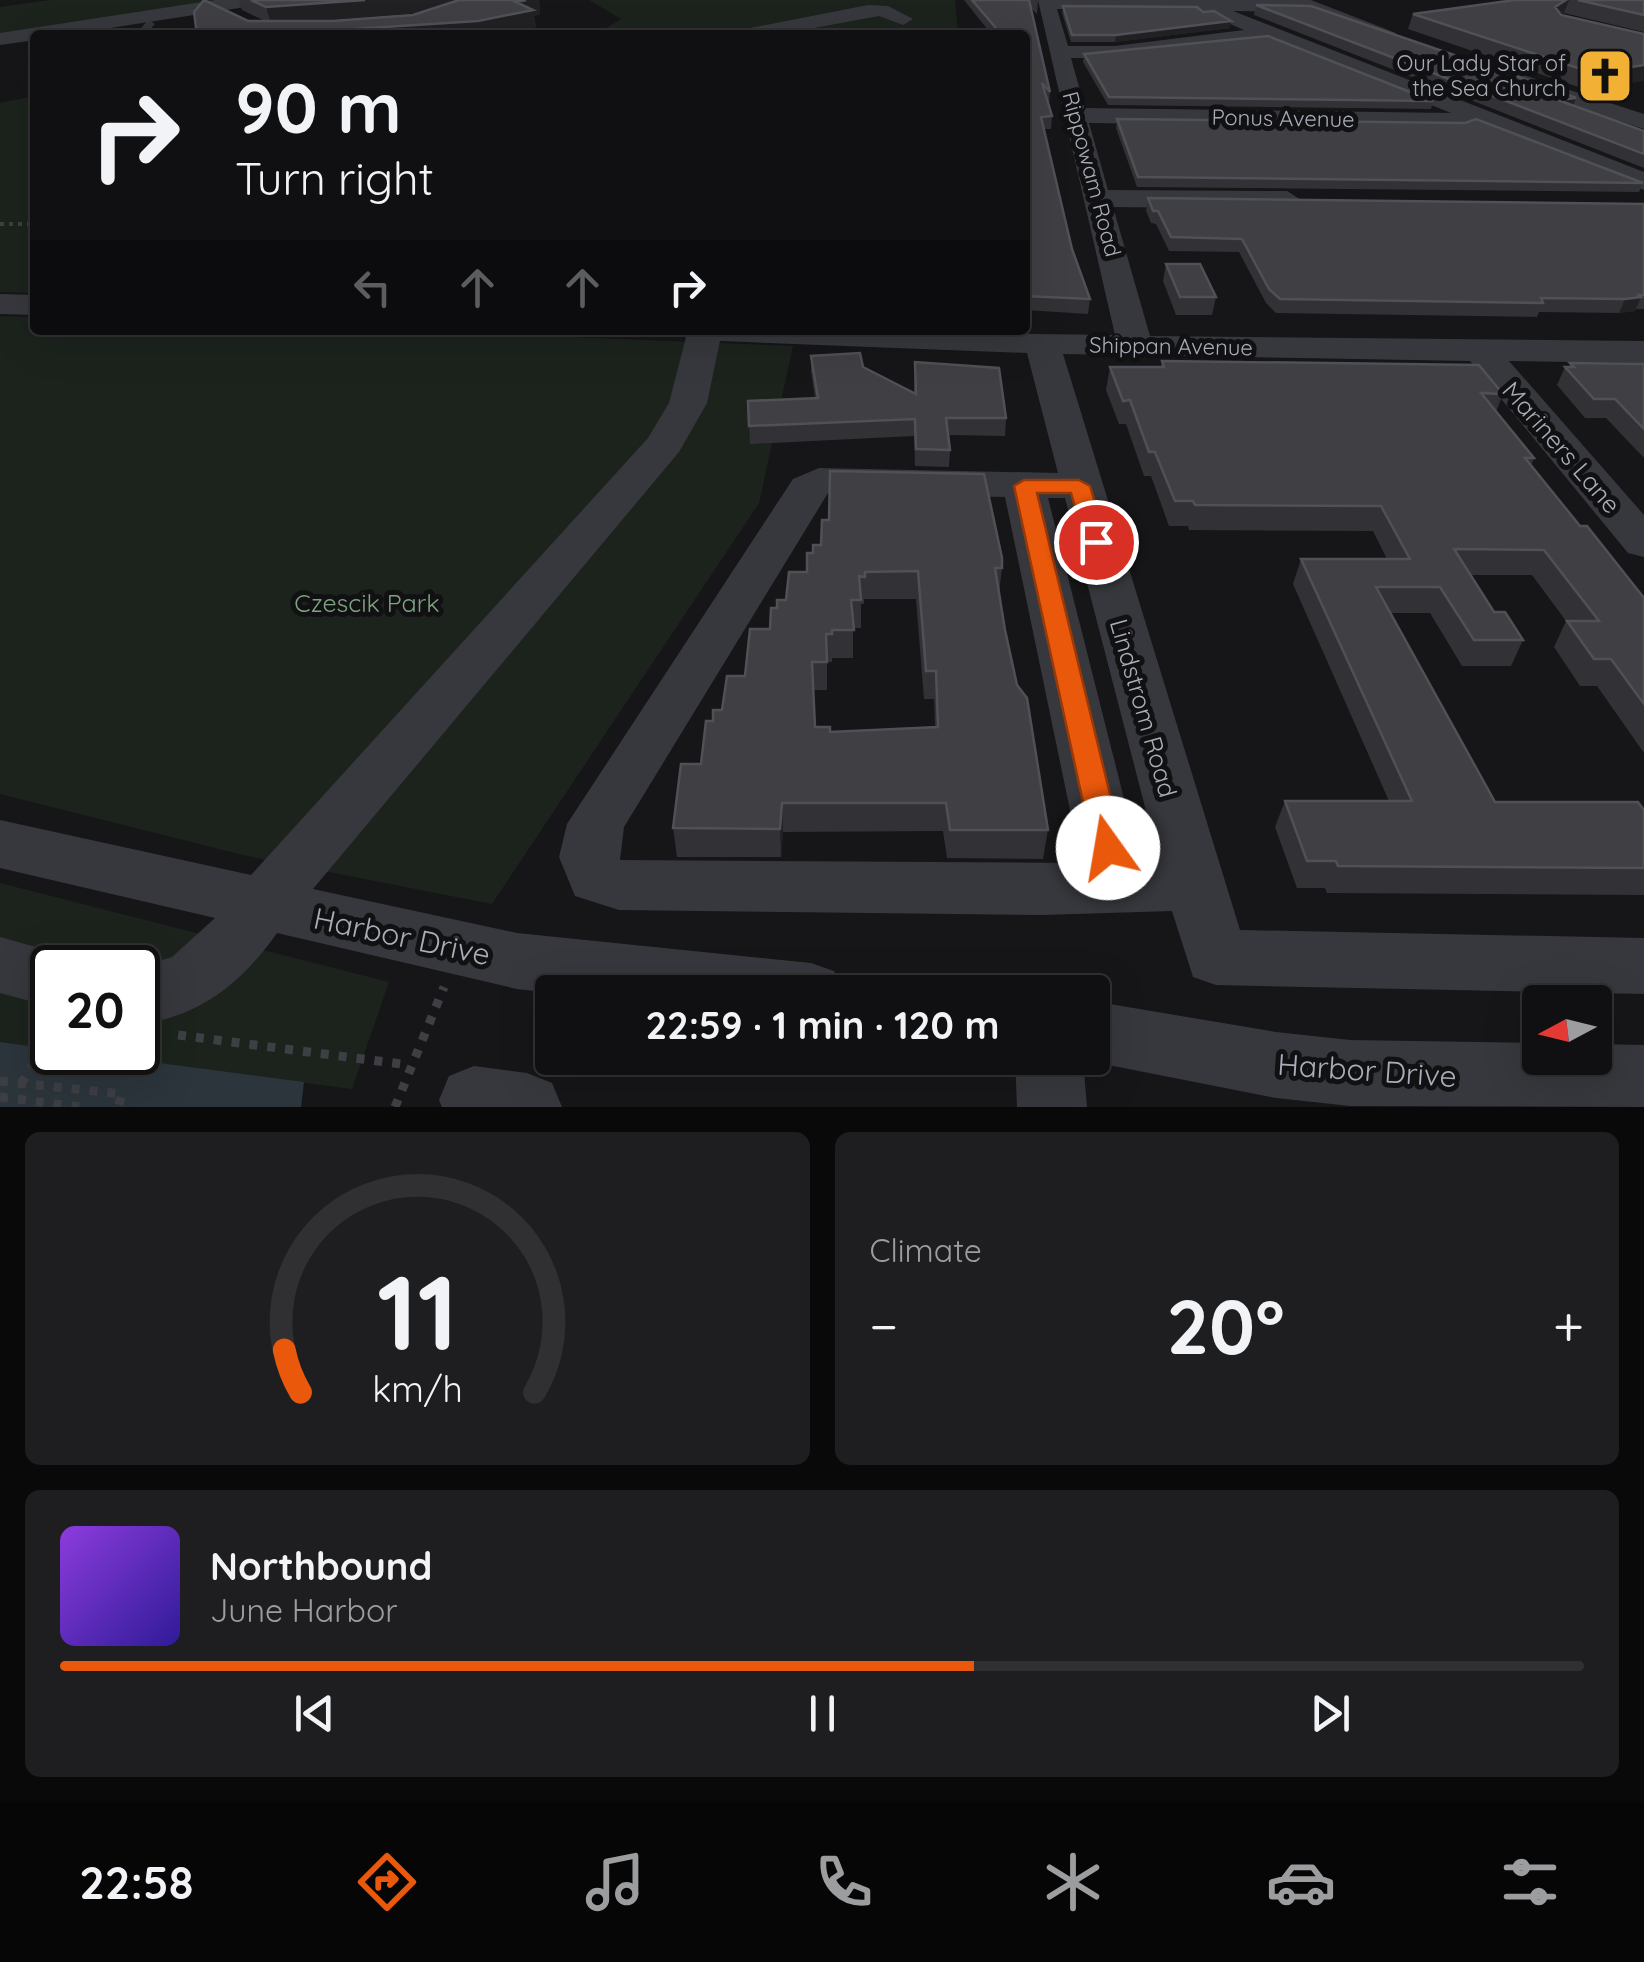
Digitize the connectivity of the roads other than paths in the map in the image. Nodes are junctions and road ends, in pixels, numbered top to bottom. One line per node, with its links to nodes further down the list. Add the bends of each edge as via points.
1 (252, 0): 3 (street)
2 (842, 0): 10 (street, via 815,8 808,16)
3 (206, 3): 6 (street); 7 (street)
4 (1204, 4): 11 (street); 14 (street, via 1311,6); 15 (street, Rippowam Road, via 1046,3)
5 (0, 19): 6 (street, via 72,8)
6 (170, 20): 8 (street)
7 (249, 25)
8 (143, 28): 9 (street)
9 (117, 30)
10 (812, 30)
11 (1268, 32): 15 (street, via 1136,50); 18 (street)
12 (30, 37): 13 (street)
13 (0, 39)
14 (1404, 40)
15 (1059, 52): 17 (street, Rippowam Road)
16 (1496, 73): 19 (street)
17 (1076, 115): 18 (street, Ponus Avenue); 21 (street, Rippowam Road)
18 (1489, 121): 20 (street)
19 (1644, 122)
20 (1644, 182)
21 (1099, 198): 22 (street); 28 (street, Rippowam Road)
22 (1313, 200)
23 (0, 304): 24 (street)
24 (30, 305)
25 (702, 335): 37 (street, via 688,403 665,444)
26 (865, 335): 27 (street, Shippan Avenue)
27 (1042, 343): 28 (street, Shippan Avenue); 32 (street, Lindstrom Road)
28 (1135, 346): 29 (street, Shippan Avenue)
29 (1480, 350): 30 (street, Shippan Avenue); 33 (street, Mariners Lane)
30 (1644, 352)
31 (1024, 486): 32 (street); 35 (street); 35 (street, via 834,477 808,488 596,824 589,857 596,878 619,886)
32 (1079, 486): 36 (street, Lindstrom Road)
33 (1644, 543)
34 (0, 844): 37 (street, Harbor Drive)
35 (1116, 885): 36 (street)
36 (1195, 886): 39 (street, Lindstrom Road, via 1216,957)
37 (261, 906): 41 (street, Harbor Drive, via 518,961); 42 (street, via 224,957 196,980)
38 (0, 964): 40 (street)
39 (1644, 966)
40 (30, 972)
41 (650, 975)
42 (160, 994)
43 (1110, 1035): 46 (street, Harbor Drive)
44 (1050, 1075): 47 (street)
45 (1644, 1078): 46 (street, Harbor Drive)
46 (1394, 1091)
47 (1052, 1107)

